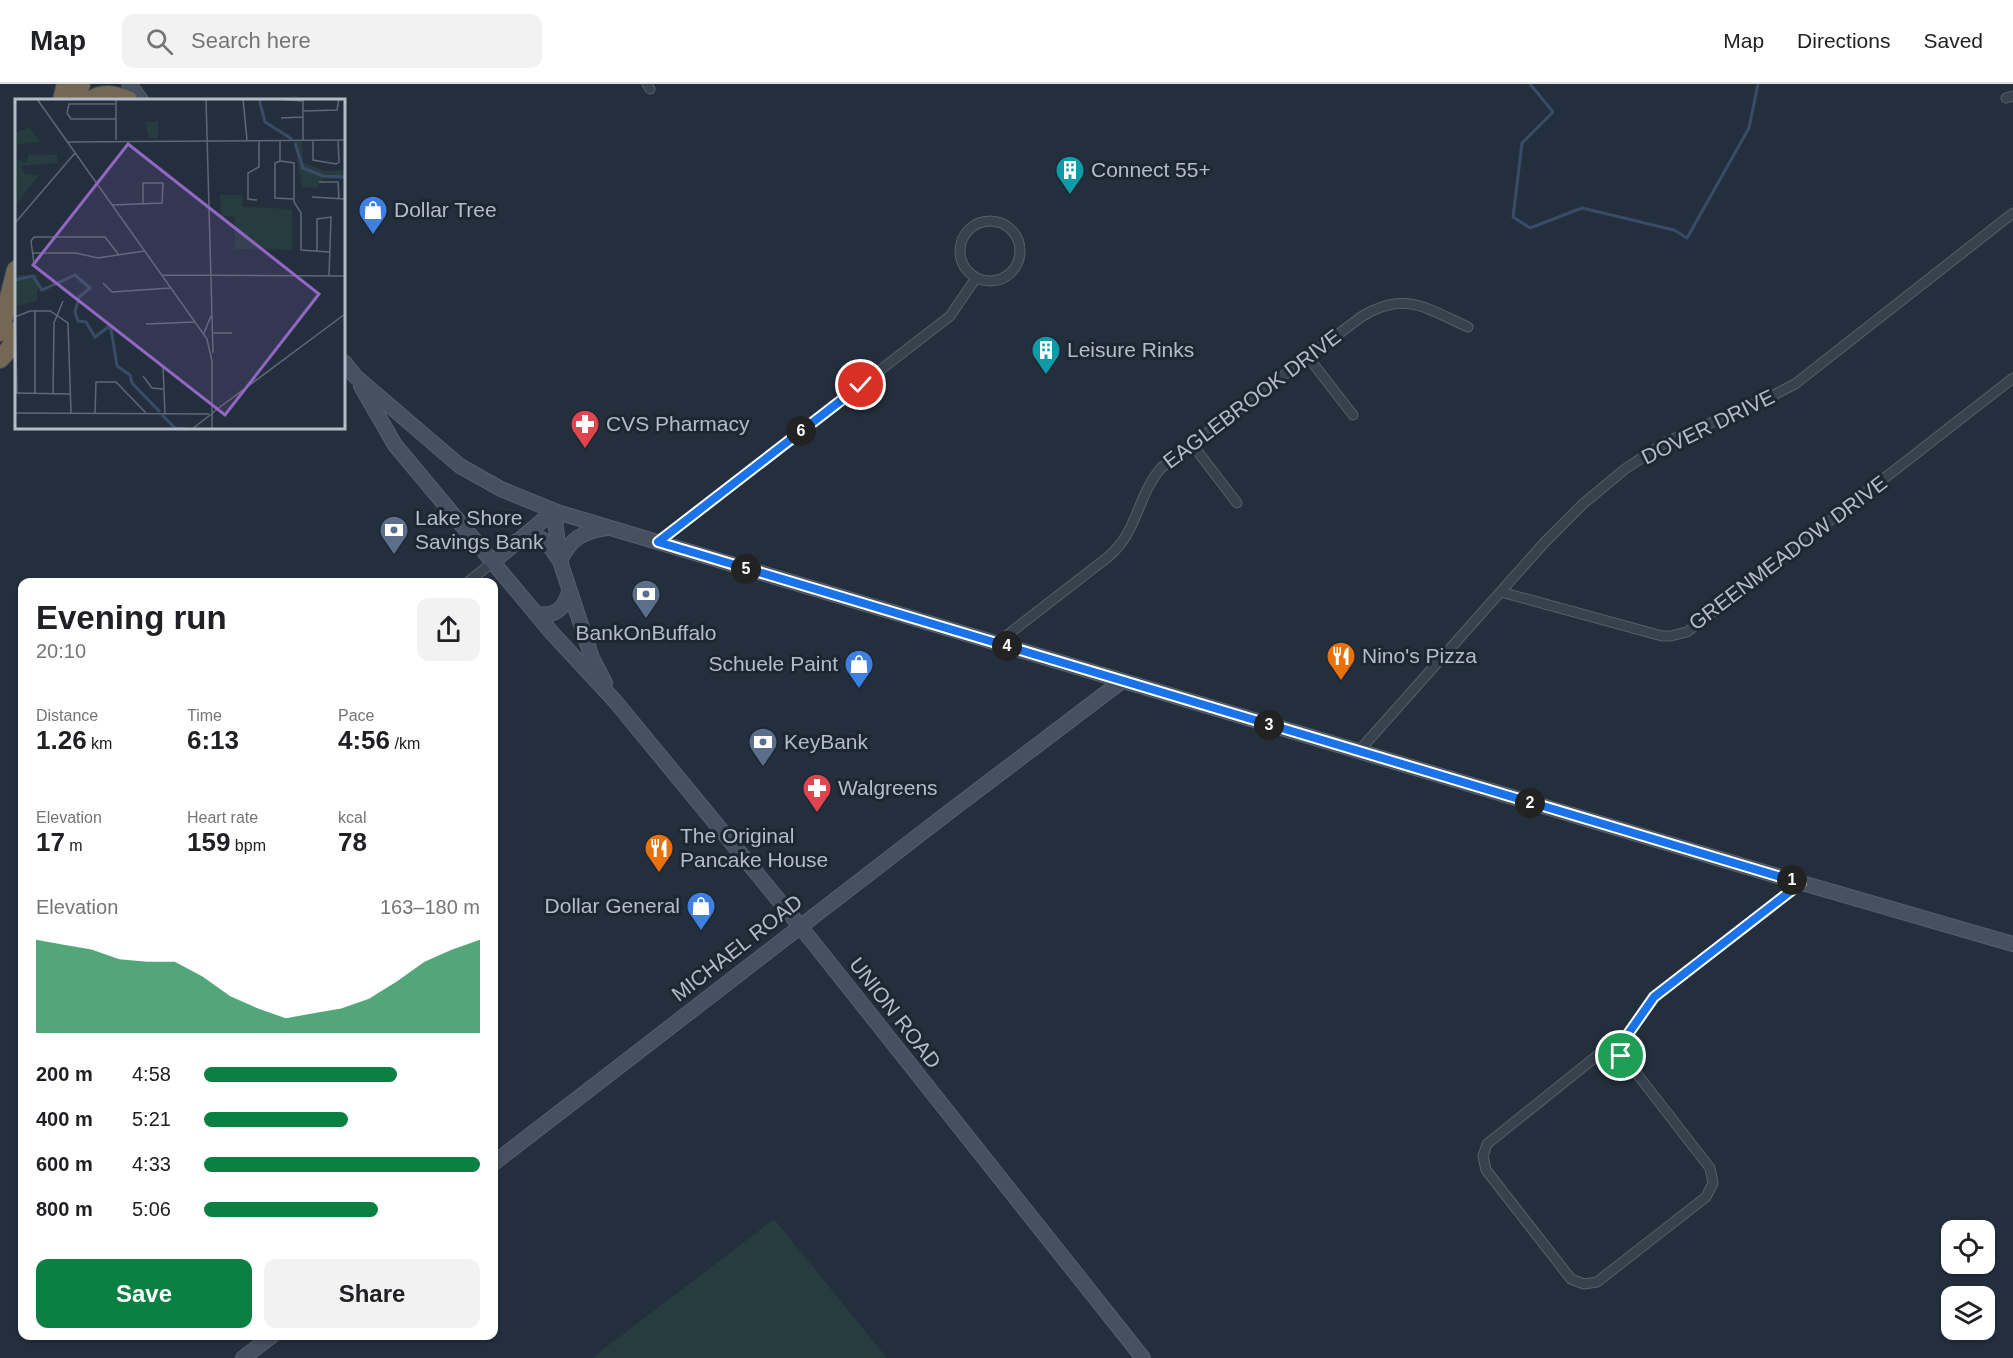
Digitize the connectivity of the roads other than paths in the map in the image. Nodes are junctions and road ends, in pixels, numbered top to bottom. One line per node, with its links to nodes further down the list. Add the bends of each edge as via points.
1 (66, 84): 4 (highway)
2 (81, 84): 5 (highway)
3 (129, 84): 8 (main road)
4 (62, 99)
5 (76, 99)
6 (93, 99): 7 (highway, via 100,95)
7 (126, 99)
8 (140, 99)
9 (2013, 213): 31 (street, DOVER DRIVE, via 1795,384 1666,442 1625,468 1570,516)
10 (15, 274): 13 (highway)
11 (976, 278): 11 (street, via 999,280 1017,265 1019,242 1004,224 981,222 963,237 962,261); 25 (street, via 950,316)
12 (1468, 327): 15 (street, EAGLEBROOK DRIVE, via 1413,304 1392,303 1361,316)
13 (0, 332)
14 (15, 334): 16 (highway, via 11,347)
15 (1308, 357): 20 (street); 21 (street, EAGLEBROOK DRIVE)
16 (0, 358)
17 (345, 363): 18 (main road)
18 (355, 376): 23 (main road, via 460,466 501,489); 27 (main road, UNION ROAD, via 395,445)
19 (2013, 378): 31 (street, GREENMEADOW DRIVE, via 1687,632 1662,636)
20 (1353, 415)
21 (1192, 444): 22 (street); 33 (street, EAGLEBROOK DRIVE, via 1154,476 1129,533 1113,554)
22 (1237, 503)
23 (554, 511): 24 (main road); 26 (main road); 28 (main road, UNION ROAD)
24 (610, 528): 25 (main road); 28 (main road, via 578,537)
25 (658, 542): 33 (main road)
26 (513, 543): 27 (main road); 28 (main road, via 538,537 546,540)
27 (494, 561): 29 (street); 32 (main road, UNION ROAD)
28 (560, 561): 30 (main road, UNION ROAD)
29 (473, 578)
30 (569, 592): 32 (main road, via 567,602 556,612 547,616); 35 (main road, UNION ROAD, via 592,658)
31 (1501, 592): 36 (street, DOVER DRIVE)
32 (537, 614): 35 (main road, UNION ROAD)
33 (997, 643): 34 (main road)
34 (1122, 681): 36 (main road); 38 (main road, MICHAEL ROAD)
35 (611, 697): 38 (main road, UNION ROAD)
36 (1358, 752): 37 (main road)
37 (1801, 883): 39 (main road); 40 (street, via 1654,997)
38 (800, 926): 41 (main road, MICHAEL ROAD); 44 (main road, UNION ROAD)
39 (2013, 944)
40 (1614, 1054): 40 (street, via 1627,1061 1710,1168 1713,1183 1706,1197 1597,1282 1584,1284 1566,1273 1486,1170 1483,1156 1487,1144 1598,1055)
41 (498, 1160)
42 (266, 1340): 43 (main road)
43 (243, 1358)
44 (1143, 1358)

